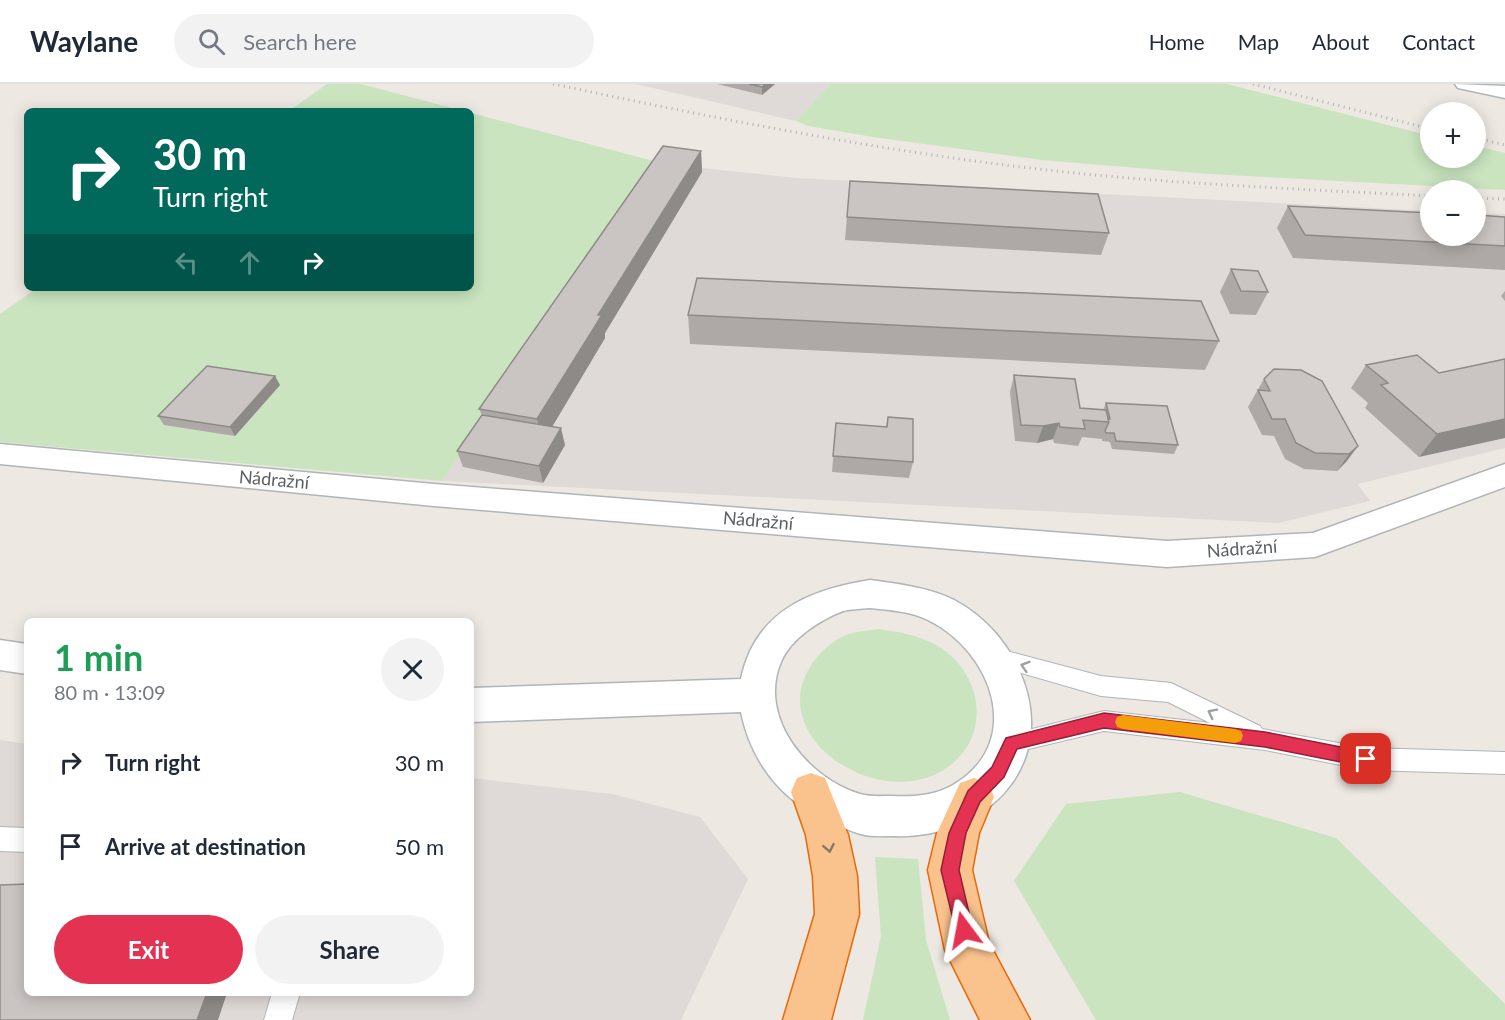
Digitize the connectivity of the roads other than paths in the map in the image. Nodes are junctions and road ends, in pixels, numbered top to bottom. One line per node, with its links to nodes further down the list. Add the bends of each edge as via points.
1 (1464, 84): 2 (street)
2 (1505, 92)
3 (0, 454): 4 (street, Nádražní, via 434,495 1167,554 1315,544)
4 (1505, 475)
5 (0, 655): 7 (street)
6 (995, 657): 8 (street, via 971,631 941,611 906,598 870,594 836,599 804,613 779,634 762,662); 10 (lane, one-way to 6, via 1171,693 1101,686); 11 (street, via 1013,699)
7 (24, 658)
8 (756, 695): 9 (street); 13 (street, via 762,730 780,764)
9 (474, 705)
10 (1265, 740): 11 (lane, via 1104,720); 12 (lane, via 1366,759)
11 (1011, 743): 14 (street, via 998,772)
12 (1505, 763)
13 (811, 792): 14 (street, via 850,813 894,820 937,814); 19 (highway, one-way to 19, via 827,835 837,914)
14 (974, 796): 20 (highway, via 958,833 950,870 968,950)
15 (0, 839): 16 (lane)
16 (24, 840)
17 (285, 996): 18 (lane)
18 (278, 1020)
19 (807, 1020)
20 (1006, 1020)

